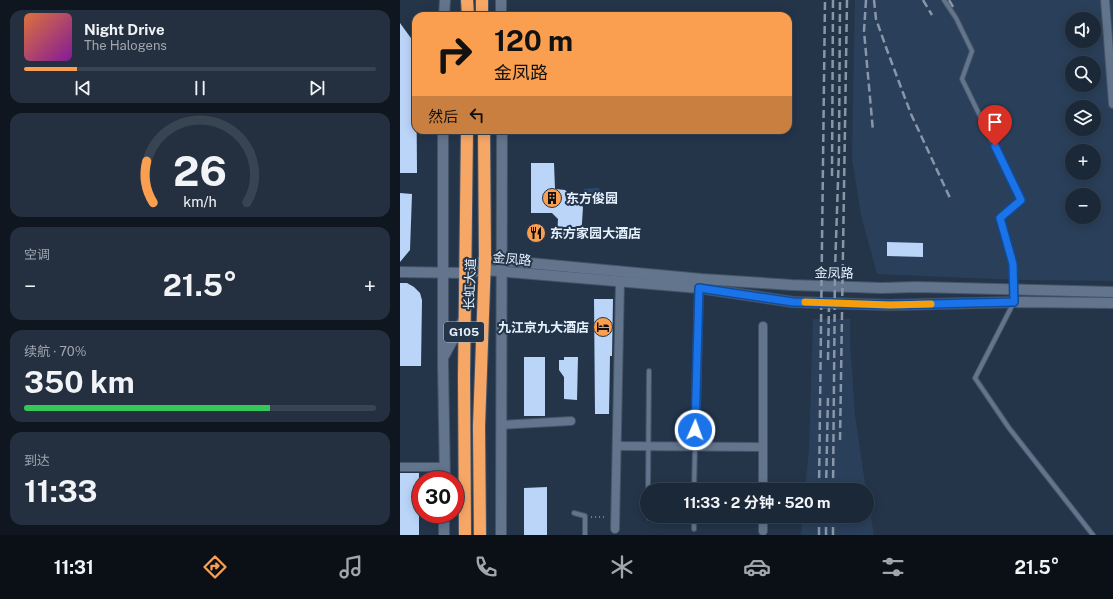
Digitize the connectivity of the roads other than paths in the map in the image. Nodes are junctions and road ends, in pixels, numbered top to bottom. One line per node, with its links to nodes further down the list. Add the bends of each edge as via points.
1 (445, 0): 7 (main road)
2 (468, 0): 8 (highway)
3 (482, 0): 9 (highway)
4 (501, 0): 10 (main road)
5 (944, 0): 24 (lane, via 972,51 962,79 1021,200 1000,218 1013,264)
6 (1105, 0): 11 (street)
7 (444, 12)
8 (468, 12)
9 (482, 12)
10 (501, 12)
11 (1113, 104)
12 (443, 134): 20 (main road)
13 (467, 134): 21 (highway, 长虹大道 / G105)
14 (484, 134): 17 (highway, 长虹大道 / G105)
15 (502, 134): 16 (main road)
16 (501, 260): 17 (main road, 金凤路); 18 (main road); 24 (main road, 金凤路, via 792,285)
17 (485, 264): 18 (main road, 金凤路); 21 (main road, 金凤路); 53 (highway, 长虹大道 / G105, via 479,426)
18 (501, 271): 22 (main road, 金凤路); 33 (main road)
19 (400, 272): 20 (main road, 金凤路)
20 (443, 272): 21 (main road, 金凤路); 30 (main road)
21 (465, 273): 28 (highway, 长虹大道 / G105)
22 (620, 281): 23 (main road, 金凤路); 34 (street)
23 (699, 288): 26 (main road, 金凤路, via 793,302 890,305); 36 (street)
24 (1014, 290): 25 (main road, 金凤路); 26 (lane)
25 (1113, 292)
26 (1014, 302): 27 (main road, 金凤路); 56 (lane, via 975,378 1009,428)
27 (1113, 303)
28 (465, 317): 30 (main road); 52 (highway, 长虹大道 / G105)
29 (763, 326): 37 (street)
30 (443, 359): 39 (main road)
31 (650, 371): 35 (lane)
32 (571, 421): 33 (street)
33 (501, 424): 54 (main road)
34 (617, 446): 35 (street); 48 (street)
35 (648, 446): 36 (street); 41 (lane)
36 (695, 446): 37 (street); 42 (lane)
37 (763, 447): 43 (street)
38 (400, 467): 39 (street)
39 (444, 467): 40 (main road)
40 (444, 471)
41 (648, 483)
42 (694, 483)
43 (763, 483)
44 (574, 513): 55 (lane, via 585,516)
45 (444, 523): 51 (main road)
46 (694, 523): 49 (lane)
47 (763, 523): 50 (street)
48 (615, 529)
49 (694, 529)
50 (763, 531)
51 (444, 535)
52 (465, 535)
53 (480, 535)
54 (501, 535)
55 (585, 535)
56 (1093, 535)

